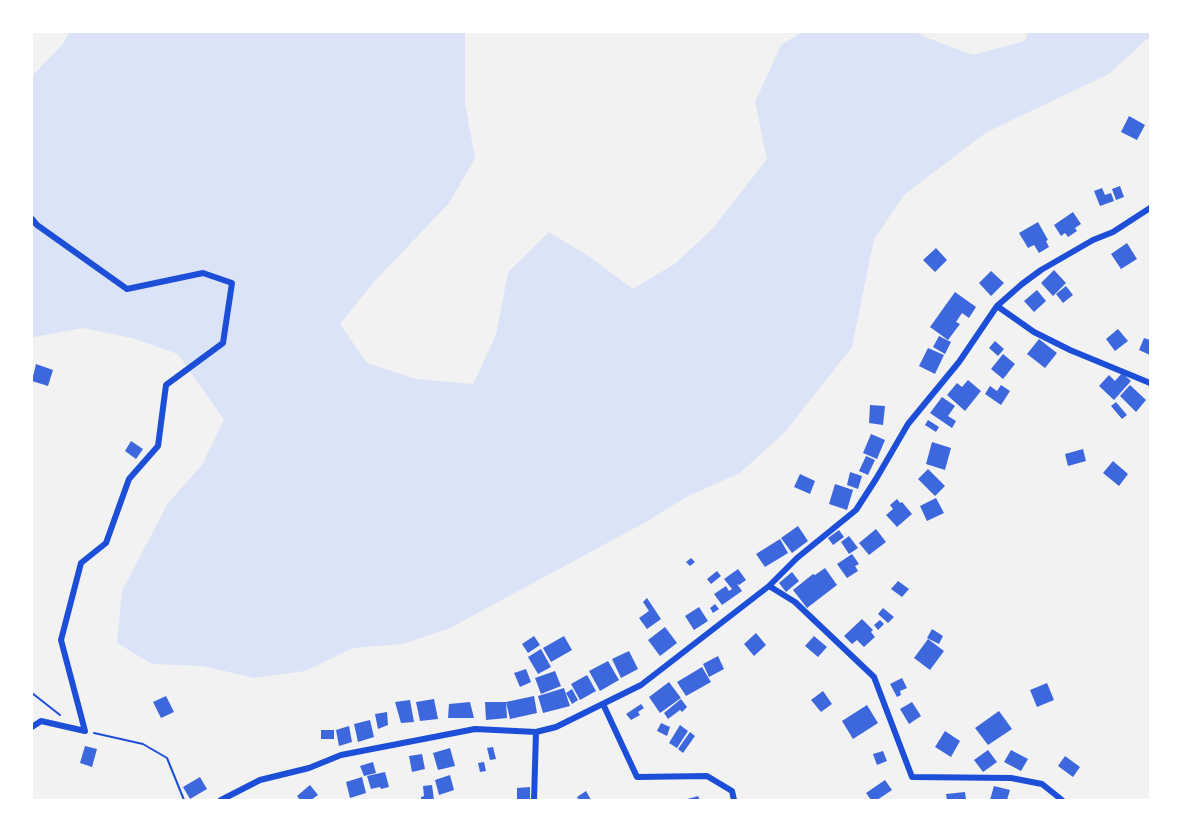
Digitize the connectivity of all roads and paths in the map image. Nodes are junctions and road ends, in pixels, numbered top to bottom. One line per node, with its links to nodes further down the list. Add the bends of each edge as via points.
1 (1150, 208): 3 (street, via 1041,270)
2 (32, 219): 10 (street, via 127,289 203,273 232,284 223,343 166,385 158,446 129,479 106,543 81,563 61,640)
3 (997, 306): 4 (street, via 1034,332); 5 (street, via 959,362 908,424 856,510)
4 (1150, 383)
5 (769, 586): 7 (street, via 641,685); 16 (street, via 795,602 874,676 912,777 1011,778 1042,784)
6 (32, 693): 8 (path)
7 (603, 704): 11 (street, via 556,727); 15 (street, via 637,777 707,776 732,791)
8 (63, 717)
9 (32, 727): 10 (street, via 41,721)
10 (85, 731): 12 (path, via 143,744 166,758)
11 (536, 732): 13 (street, via 475,729 341,755 260,780); 14 (street)
12 (184, 801)
13 (221, 801)
14 (534, 801)
15 (734, 801)
16 (1062, 801)

